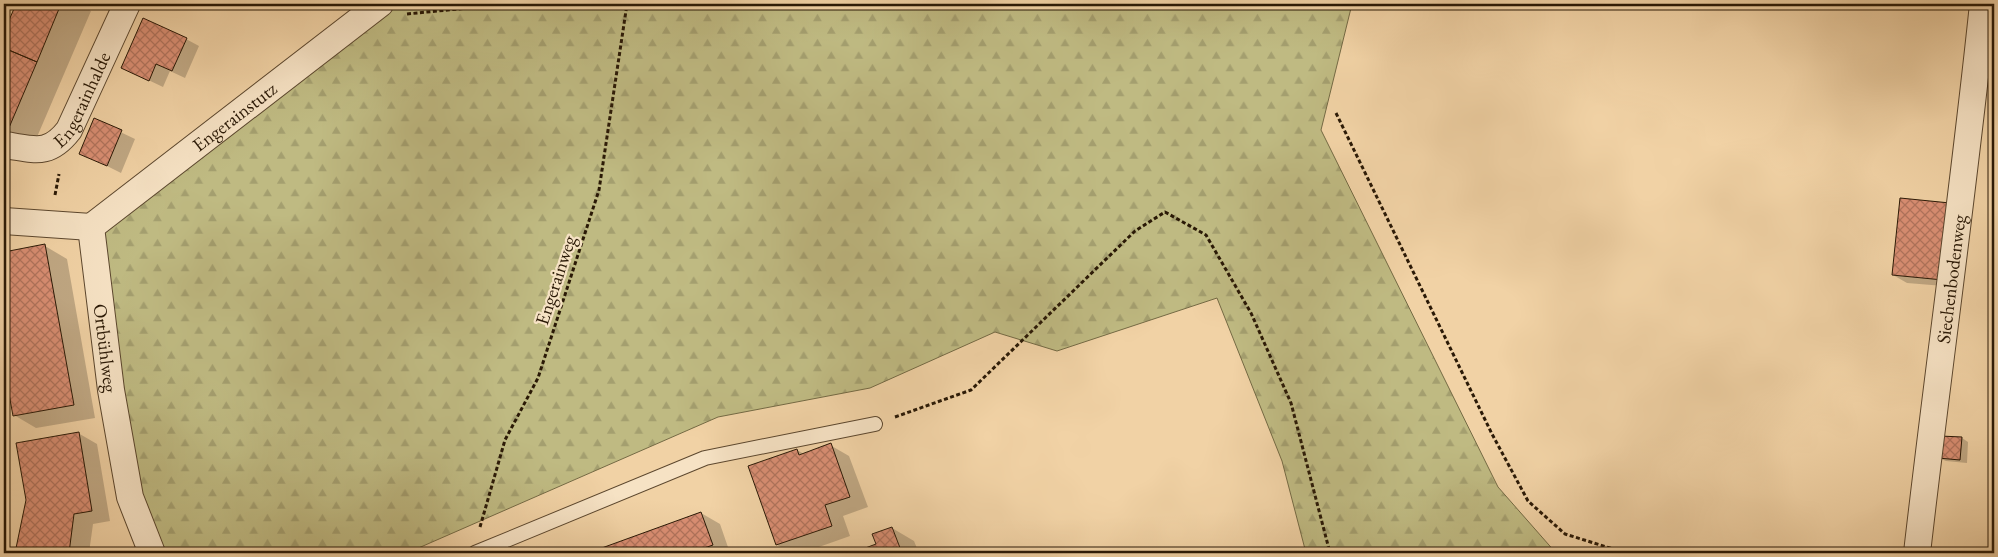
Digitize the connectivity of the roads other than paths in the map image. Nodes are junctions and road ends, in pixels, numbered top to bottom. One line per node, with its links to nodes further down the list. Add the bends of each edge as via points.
1 (127, 4): 4 (street, Engerainhalde, via 70,130 60,142 50,148 36,149)
2 (1983, 4): 10 (street, Siechenbodenweg)
3 (375, 8): 6 (street, Engerainstutz)
4 (4, 145)
5 (4, 221): 6 (street)
6 (92, 227): 8 (street, Ortbühlweg, via 111,390 130,497)
7 (875, 424): 9 (lane, via 706,458)
8 (152, 553)
9 (475, 553)
10 (1917, 553)

